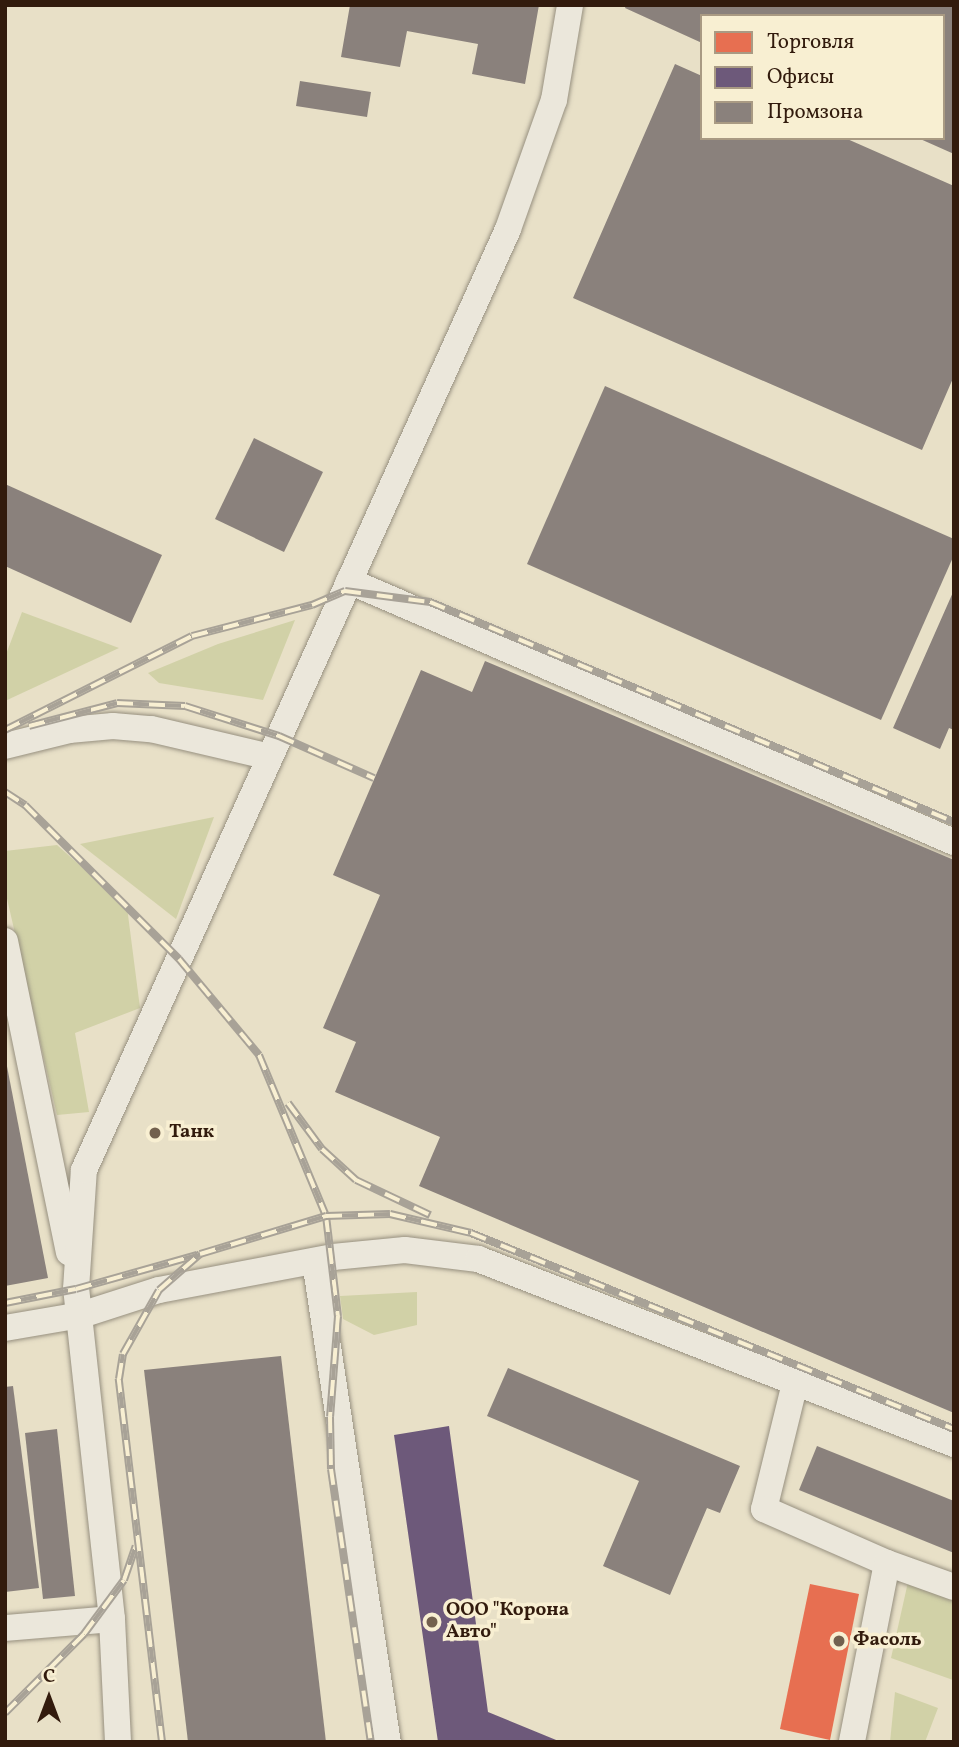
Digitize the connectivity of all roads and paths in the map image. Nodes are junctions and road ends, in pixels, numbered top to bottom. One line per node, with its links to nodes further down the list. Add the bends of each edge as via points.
1 (570, 5): 2 (lane, via 554,100 508,229)
2 (349, 581): 4 (lane); 5 (lane)
3 (5, 746): 4 (lane, via 69,730 113,726 151,729)
4 (270, 757): 8 (lane, via 84,1170)
5 (954, 842)
6 (5, 941): 8 (lane)
7 (315, 1261): 8 (lane); 10 (lane, via 405,1250 478,1259); 17 (lane)
8 (79, 1302): 9 (lane); 14 (lane)
9 (5, 1328)
10 (796, 1379): 11 (lane); 12 (lane, via 764,1509)
11 (954, 1444)
12 (887, 1563): 13 (lane); 18 (lane)
13 (954, 1587)
14 (112, 1619): 15 (lane); 16 (lane)
15 (5, 1628)
16 (118, 1742)
17 (388, 1742)
18 (852, 1742)

